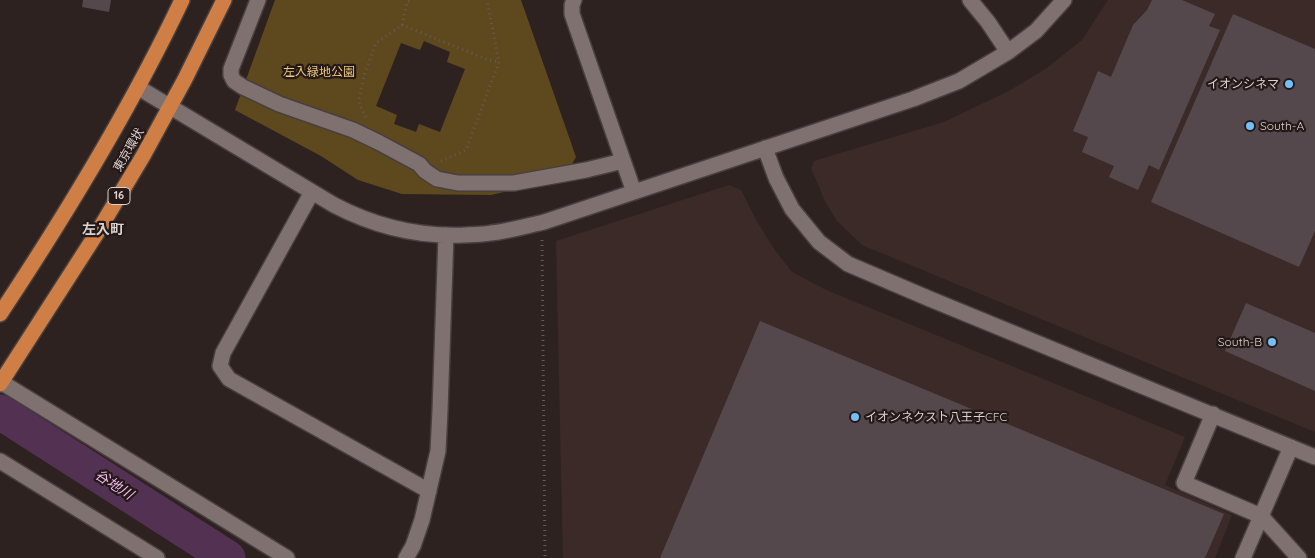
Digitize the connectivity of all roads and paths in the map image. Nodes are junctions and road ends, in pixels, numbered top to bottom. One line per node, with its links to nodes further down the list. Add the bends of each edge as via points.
1 (182, 0): 12 (highway, 東京環状)
2 (224, 0): 13 (highway, 東京環状 / 16)
3 (258, 0): 14 (street, via 231,69 234,80 279,104)
4 (410, 0): 9 (path)
5 (487, 0): 11 (path)
6 (574, 0): 16 (street, via 572,14)
7 (970, 0): 10 (street)
8 (1064, 0): 10 (street, via 1036,31)
9 (402, 25): 11 (path, via 486,60); 14 (path, via 376,43 361,87 360,106)
10 (1008, 52): 15 (street, via 979,70 913,99)
11 (499, 62): 17 (path, via 466,150 444,160)
12 (139, 88): 13 (street); 22 (highway, 東京環状, via 80,190)
13 (170, 106): 18 (street); 23 (highway, 東京環状 / 16, via 102,225)
14 (378, 142): 17 (street)
15 (765, 148): 19 (street); 24 (street, via 792,209 820,242 848,264)
16 (623, 161): 17 (street, via 514,183 484,184 437,179); 19 (street)
17 (419, 164)
18 (312, 192): 20 (street, via 357,217 391,228); 28 (street, via 223,353 220,366 229,379)
19 (634, 192): 20 (street, via 512,230)
20 (446, 236): 28 (street, via 438,450)
21 (542, 237): 33 (path)
22 (0, 314)
23 (1, 383): 31 (street)
24 (1213, 414): 25 (street); 29 (street, via 1184,483)
25 (1291, 447): 26 (street); 29 (street)
26 (1315, 457)
27 (0, 461): 30 (street)
28 (429, 491): 32 (street, via 416,538)
29 (1262, 516): 34 (street); 35 (street)
30 (157, 558)
31 (287, 558)
32 (406, 558)
33 (545, 558)
34 (1243, 558)
35 (1299, 558)

